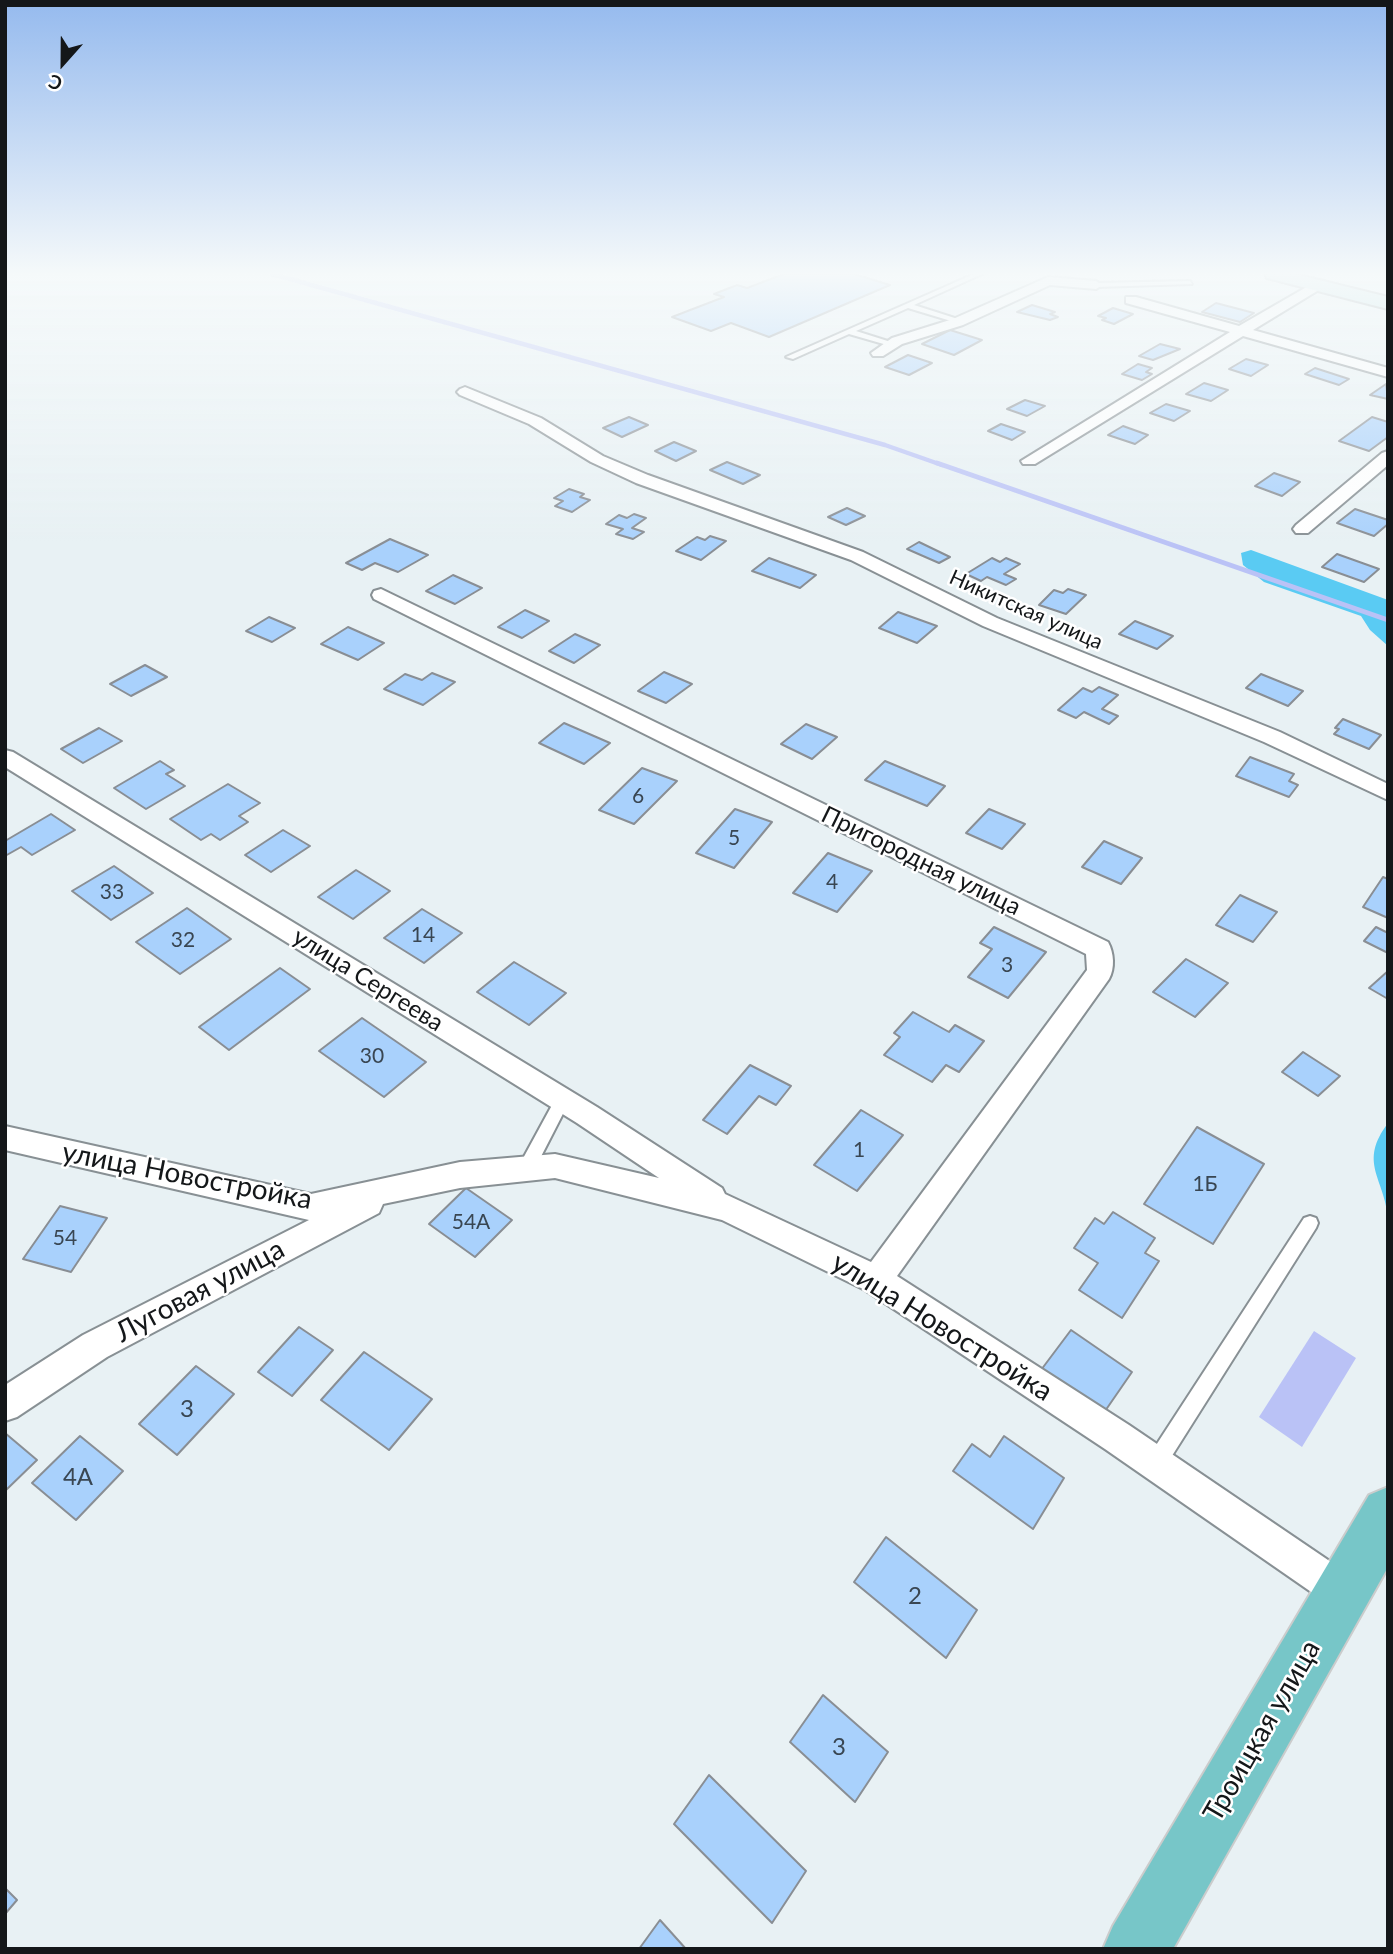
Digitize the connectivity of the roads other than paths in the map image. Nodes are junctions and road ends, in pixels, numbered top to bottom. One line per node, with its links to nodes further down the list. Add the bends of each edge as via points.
1 (1185, 365): 6 (street)
2 (1360, 365): 3 (street)
3 (1388, 373)
4 (465, 393): 10 (street, Никитская улица, via 534,421 597,459 642,479 857,556 990,622 1272,737)
5 (1388, 456): 7 (street)
6 (1029, 461)
7 (1302, 528)
8 (380, 595): 17 (street, Пригородная улица, via 1099,949 1100,972)
9 (5, 757): 11 (street, улица Сергеева)
10 (1388, 793)
11 (562, 1100): 13 (lane); 15 (street, улица Сергеева)
12 (5, 1138): 14 (street, улица Новостройка, via 311,1207)
13 (526, 1169): 14 (street, улица Новостройка, via 460,1175); 15 (street, улица Новостройка, via 555,1166)
14 (401, 1188): 18 (street, Луговая улица, via 95,1346)
15 (728, 1208): 17 (street, улица Новостройка)
16 (1310, 1223): 19 (lane)
17 (876, 1280): 19 (street, улица Новостройка)
18 (5, 1405)
19 (1156, 1463): 21 (street, улица Новостройка)
20 (1386, 1523): 21 (main road, Троицкая улица)
21 (1343, 1592): 22 (main road, Троицкая улица)
22 (1136, 1949)

